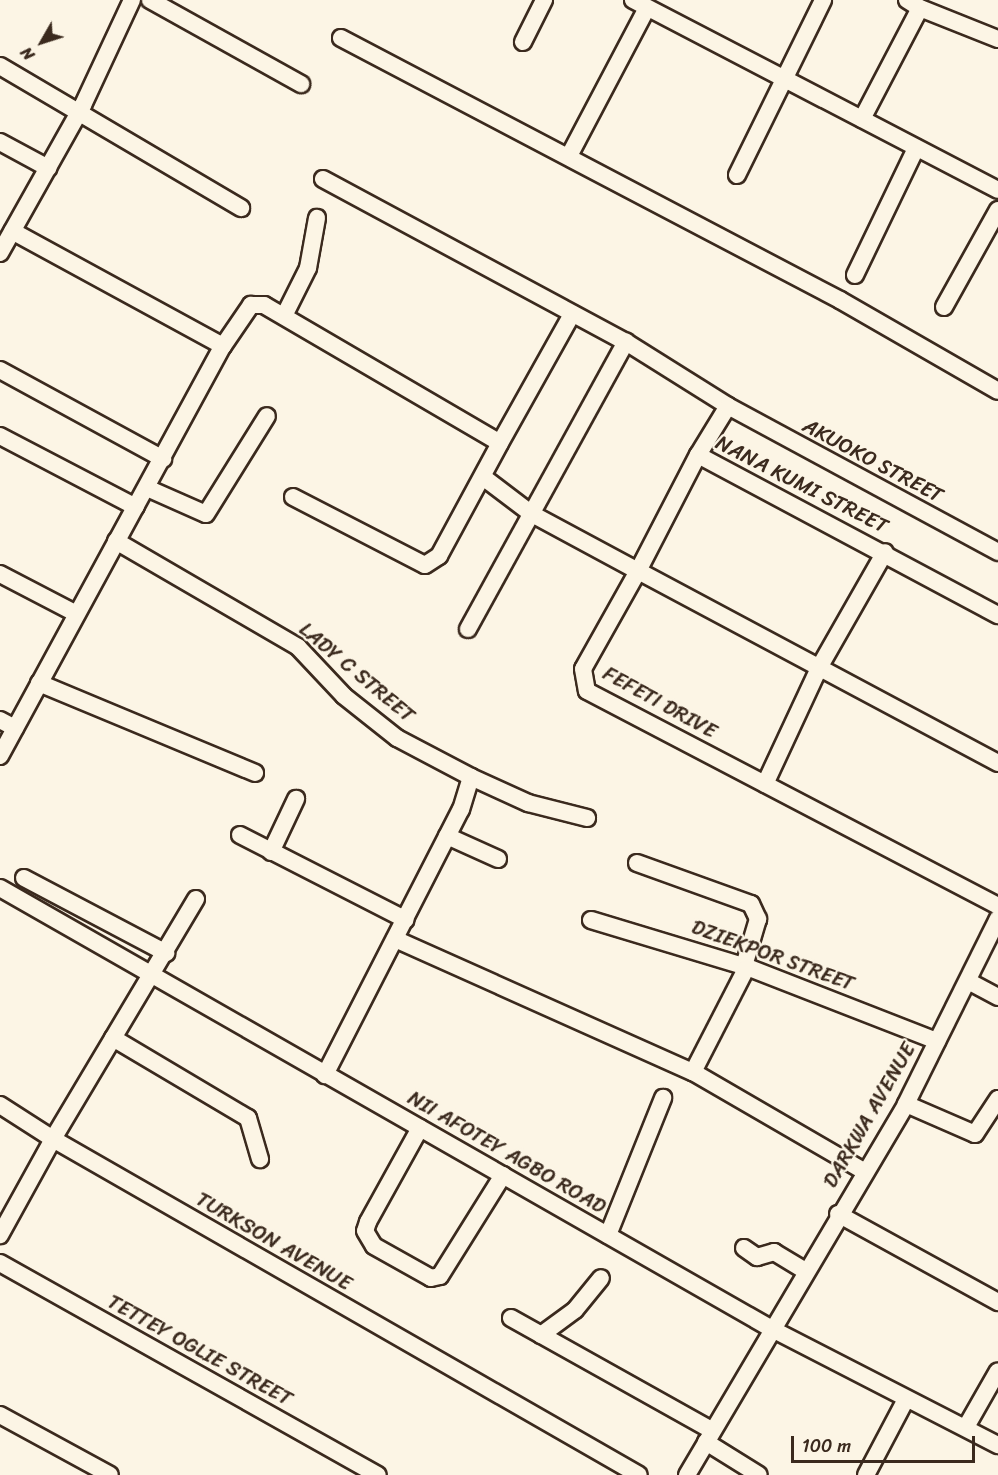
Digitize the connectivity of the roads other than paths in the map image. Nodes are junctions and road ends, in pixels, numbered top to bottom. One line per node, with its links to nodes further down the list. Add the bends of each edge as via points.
1 (132, 0): 13 (street)
2 (150, 0): 12 (street)
3 (544, 0): 9 (street)
4 (823, 0): 11 (street)
5 (640, 4): 11 (street); 17 (street)
6 (914, 4): 8 (street); 14 (street)
7 (341, 38): 17 (street)
8 (998, 39)
9 (523, 42)
10 (0, 66): 13 (street)
11 (784, 77): 14 (street); 19 (street)
12 (302, 84)
13 (78, 112): 18 (street); 22 (street)
14 (862, 119): 16 (street)
15 (0, 142): 18 (street)
16 (916, 148): 21 (street); 27 (street)
17 (570, 154): 34 (street)
18 (48, 168): 25 (street)
19 (736, 175)
20 (323, 179): 29 (street, AKUOKO STREET)
21 (998, 190)
22 (241, 208)
23 (998, 210): 28 (street)
24 (316, 218): 30 (street, via 308,268)
25 (12, 231): 26 (street); 32 (street)
26 (0, 253)
27 (855, 275)
28 (945, 307)
29 (573, 314): 31 (street, AKUOKO STREET); 38 (street)
30 (284, 316): 32 (street, via 264,305 250,305); 38 (street)
31 (626, 342): 35 (street, AKUOKO STREET); 45 (street)
32 (222, 346): 40 (street)
33 (0, 370): 40 (street)
34 (998, 392)
35 (728, 406): 39 (street); 48 (street, AKUOKO STREET)
36 (267, 416): 42 (street, via 206,514)
37 (0, 436): 44 (street)
38 (500, 443): 41 (street)
39 (698, 455): 47 (street, NANA KUMI STREET); 49 (street, NANA KUMI STREET)
40 (163, 459): 42 (street)
41 (483, 477): 43 (street, via 439,556 425,565); 45 (street)
42 (147, 488): 44 (street)
43 (293, 497)
44 (136, 507): 46 (street)
45 (532, 514): 49 (street); 53 (street)
46 (116, 541): 51 (street); 61 (street, LADY C STREET, via 298,647 344,696 397,738)
47 (885, 552): 52 (street, NANA KUMI STREET); 54 (street)
48 (998, 552)
49 (638, 571): 54 (street); 62 (street, FEFETI DRIVE, via 583,669 587,691)
50 (0, 574): 51 (street)
51 (75, 613): 55 (street)
52 (998, 615)
53 (468, 629)
54 (820, 666): 59 (street); 62 (street)
55 (39, 683): 57 (street); 60 (street)
56 (0, 720): 57 (street)
57 (15, 728): 58 (street)
58 (0, 756)
59 (998, 763)
60 (255, 773)
61 (471, 777): 64 (street, LADY C STREET, via 528,803); 66 (street)
62 (765, 784): 73 (street, FEFETI DRIVE)
63 (296, 799): 67 (street)
64 (586, 818)
65 (240, 835): 67 (street)
66 (447, 836): 68 (street); 74 (street)
67 (271, 852): 74 (street)
68 (498, 859)
69 (637, 863): 79 (street, via 751,904 759,919)
70 (24, 878): 78 (street)
71 (0, 888): 80 (street, NII AFOTEY AGBO ROAD)
72 (196, 899): 78 (street)
73 (998, 906)
74 (406, 920): 77 (street)
75 (591, 920): 79 (street, DZIEKPOR STREET)
76 (998, 920): 81 (street, DARKWA AVENUE)
77 (395, 939): 85 (street); 86 (street)
78 (166, 953): 80 (street)
79 (745, 967): 84 (street, DZIEKPOR STREET); 85 (street)
80 (153, 975): 83 (street); 86 (street, NII AFOTEY AGBO ROAD)
81 (968, 981): 82 (street); 84 (street, DARKWA AVENUE)
82 (998, 997)
83 (113, 1038): 92 (street); 93 (street, via 248,1118)
84 (937, 1041): 89 (street, DARKWA AVENUE)
85 (693, 1072): 94 (street)
86 (325, 1075): 91 (street, NII AFOTEY AGBO ROAD)
87 (663, 1098): 98 (street)
88 (998, 1099): 89 (street, via 975,1134)
89 (906, 1104): 94 (street, DARKWA AVENUE)
90 (0, 1105): 92 (street, TURKSON AVENUE)
91 (420, 1128): 95 (street, NII AFOTEY AGBO ROAD); 95 (street, via 368,1222 365,1231 374,1246 431,1278 440,1276)
92 (53, 1139): 97 (street); 115 (street, TURKSON AVENUE)
93 (260, 1159)
94 (864, 1172): 96 (street, DARKWA AVENUE)
95 (503, 1175): 98 (street, NII AFOTEY AGBO ROAD)
96 (838, 1214): 101 (street, DARKWA AVENUE); 103 (street)
97 (0, 1235)
98 (608, 1235): 105 (street, NII AFOTEY AGBO ROAD)
99 (744, 1248): 101 (street, via 756,1257 774,1252)
100 (0, 1263): 114 (street, TETTEY OGLIE STREET)
101 (806, 1270): 105 (street, DARKWA AVENUE)
102 (601, 1278): 106 (street, via 574,1310)
103 (998, 1302)
104 (512, 1318): 106 (street)
105 (772, 1329): 108 (street, NII AFOTEY AGBO ROAD); 111 (street, DARKWA AVENUE)
106 (541, 1335): 111 (street)
107 (998, 1371): 110 (street)
108 (906, 1400): 110 (street, NII AFOTEY AGBO ROAD); 118 (street)
109 (0, 1415): 113 (street)
110 (966, 1427): 112 (street, NII AFOTEY AGBO ROAD)
111 (709, 1437): 116 (street, DARKWA AVENUE); 117 (street)
112 (998, 1445)
113 (110, 1475)
114 (378, 1475)
115 (639, 1475)
116 (687, 1475)
117 (759, 1475)
118 (867, 1475)

